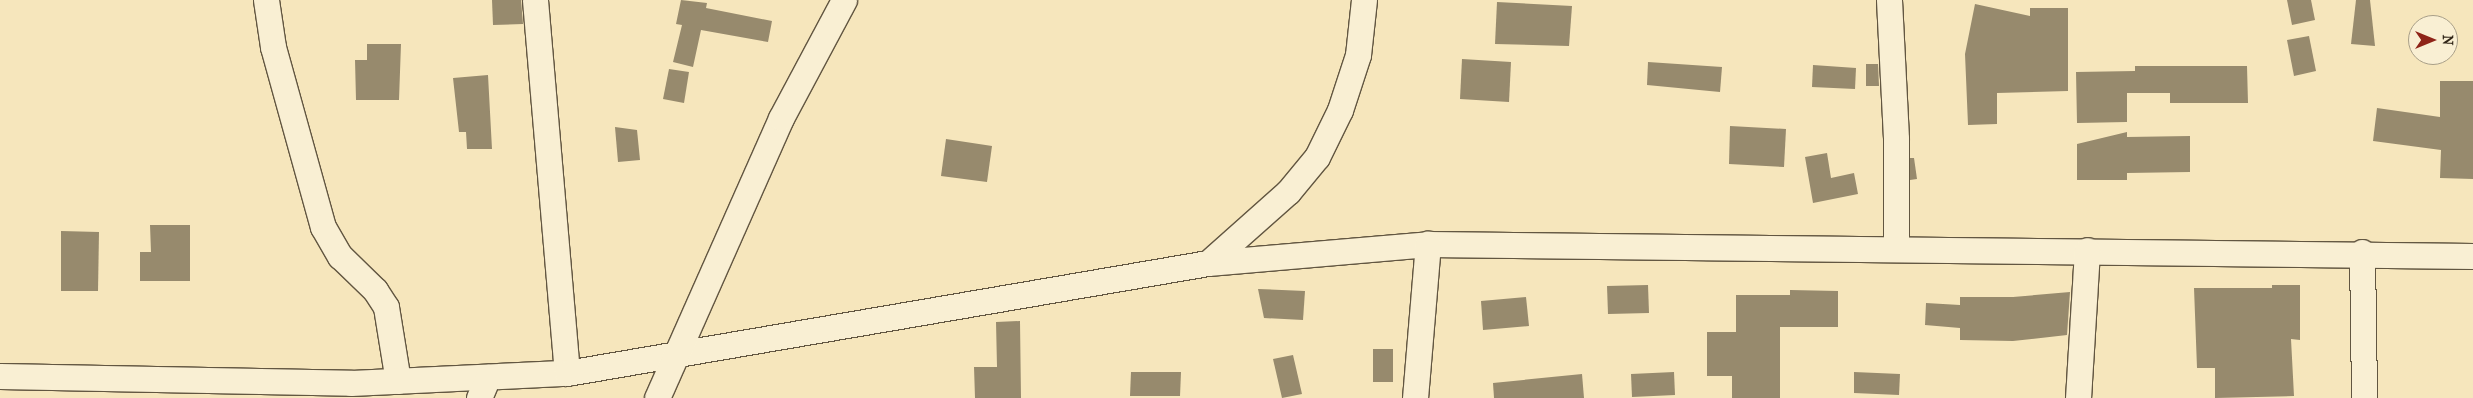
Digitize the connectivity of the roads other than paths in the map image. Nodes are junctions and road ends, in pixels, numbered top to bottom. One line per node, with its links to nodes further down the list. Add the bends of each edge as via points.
1 (266, 0): 16 (street, via 273,47 323,227 340,256 375,290 386,307)
2 (535, 0): 14 (street)
3 (844, 0): 12 (street, via 781,118)
4 (1364, 0): 11 (street, via 1358,55 1340,110 1317,157 1288,192)
5 (1889, 0): 7 (street, via 1896,139)
6 (1428, 244): 7 (street); 11 (street); 19 (street)
7 (1896, 248): 8 (street)
8 (2087, 250): 9 (street); 20 (street)
9 (2362, 252): 10 (street); 21 (street)
10 (2473, 256)
11 (1208, 263): 12 (street)
12 (674, 356): 14 (street); 18 (street)
13 (0, 370): 15 (street)
14 (567, 373): 17 (street)
15 (0, 376): 16 (street)
16 (398, 381): 17 (street)
17 (484, 387)
18 (657, 398)
19 (1415, 398)
20 (2078, 398)
21 (2364, 398)

